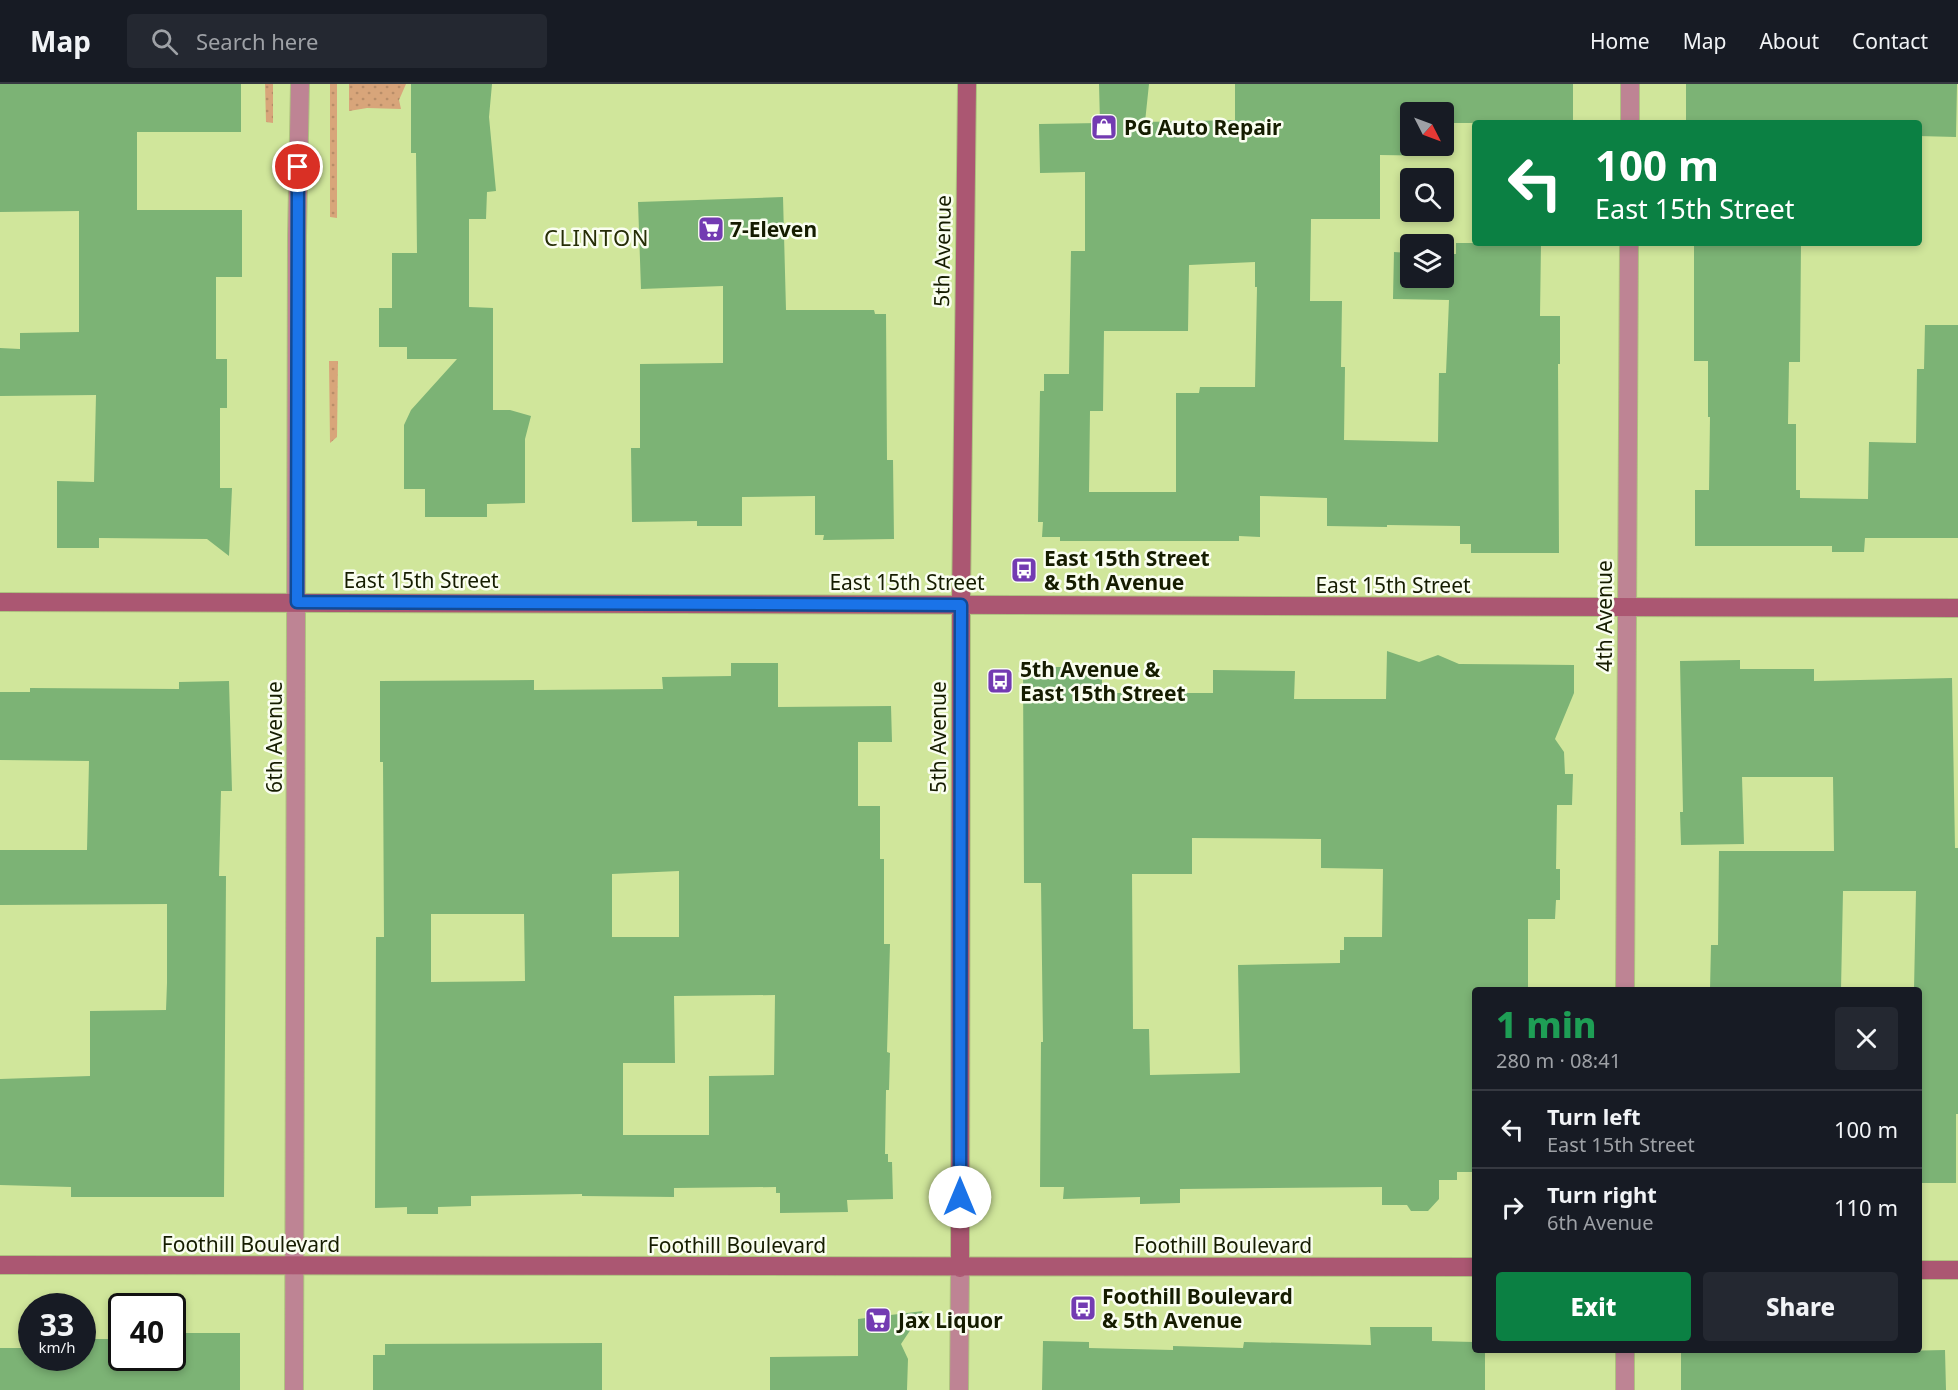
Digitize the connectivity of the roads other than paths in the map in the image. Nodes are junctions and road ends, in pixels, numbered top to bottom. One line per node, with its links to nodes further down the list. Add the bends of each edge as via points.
1 (300, 84): 7 (street, 6th Avenue)
2 (967, 84): 8 (main road, 5th Avenue)
3 (1630, 84): 4 (street)
4 (1630, 120)
5 (1629, 246): 9 (street, 4th Avenue)
6 (0, 602): 7 (main road, East 15th Street)
7 (297, 602): 8 (main road, East 15th Street); 13 (street, 6th Avenue)
8 (961, 605): 9 (main road, East 15th Street); 15 (main road, 5th Avenue)
9 (1626, 608): 10 (main road, East 15th Street); 11 (street, 4th Avenue)
10 (1958, 608)
11 (1625, 987)
12 (0, 1265): 13 (main road, Foothill Boulevard)
13 (294, 1266): 15 (main road, Foothill Boulevard); 19 (street, 6th Avenue)
14 (1472, 1267): 15 (main road, Foothill Boulevard)
15 (960, 1268): 20 (street, 5th Avenue)
16 (1922, 1270): 17 (main road)
17 (1958, 1270)
18 (1625, 1353): 21 (street)
19 (294, 1390)
20 (959, 1390)
21 (1625, 1390)

